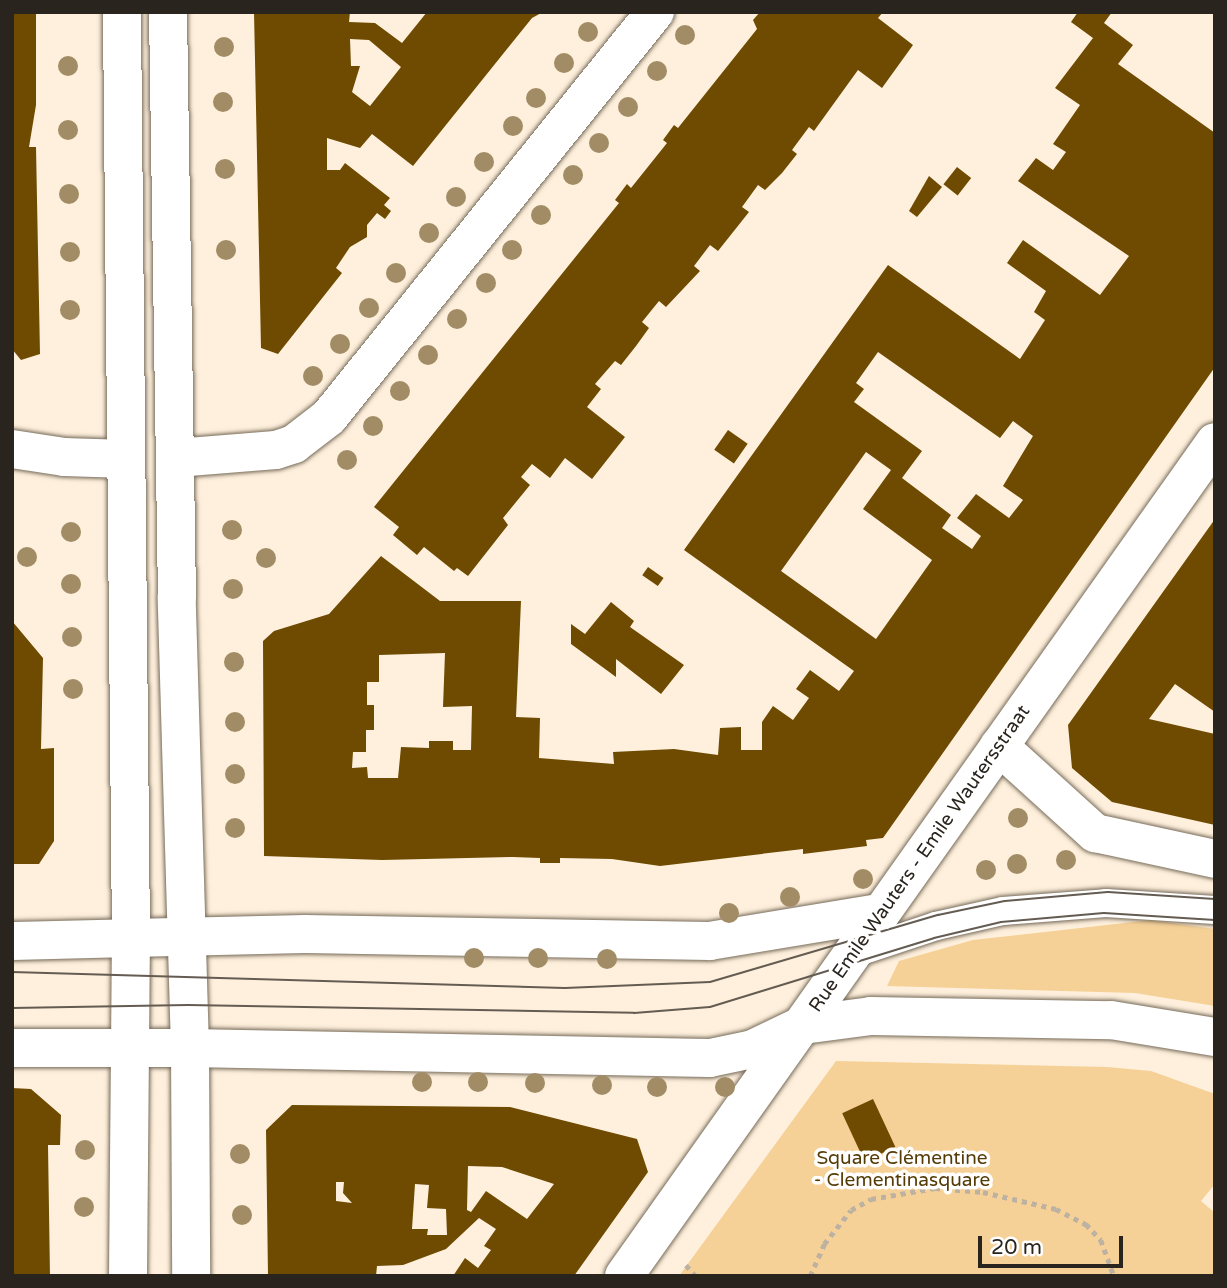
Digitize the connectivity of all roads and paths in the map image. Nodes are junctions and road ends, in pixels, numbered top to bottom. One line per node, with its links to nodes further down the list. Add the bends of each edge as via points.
1 (122, 12): 7 (street)
2 (168, 12): 6 (street)
3 (655, 12): 6 (street, via 329,417 294,444 276,450)
4 (1215, 442): 8 (street, Rue Emile Wauters - Emile Wautersstraat)
5 (12, 449): 7 (street)
6 (176, 457): 12 (street)
7 (126, 459): 13 (street)
8 (999, 746): 9 (street, via 1095,833); 11 (street, Rue Emile Wauters - Emile Wautersstraat)
9 (1215, 859)
10 (1215, 910): 15 (lane, via 1106,903 1003,911 936,926)
11 (880, 913): 12 (street, via 710,942); 15 (street, Rue Emile Wauters - Emile Wautersstraat)
12 (185, 936): 13 (street); 19 (street)
13 (131, 938): 14 (street); 20 (street)
14 (12, 941)
15 (852, 954): 16 (street, Rue Emile Wauters - Emile Wautersstraat)
16 (803, 1025): 17 (street, via 871,1016 1111,1020); 19 (street, via 753,1049 710,1058); 23 (street, Rue Emile Wauters - Emile Wautersstraat)
17 (1215, 1037)
18 (12, 1048): 20 (street)
19 (190, 1048): 20 (street); 22 (street)
20 (128, 1049): 21 (street)
21 (128, 1276)
22 (191, 1276)
23 (624, 1276)
24 (810, 1276): 25 (path, via 824,1244 851,1210 872,1199 935,1188 983,1192 1056,1209 1086,1224 1101,1240)
25 (1114, 1276)

